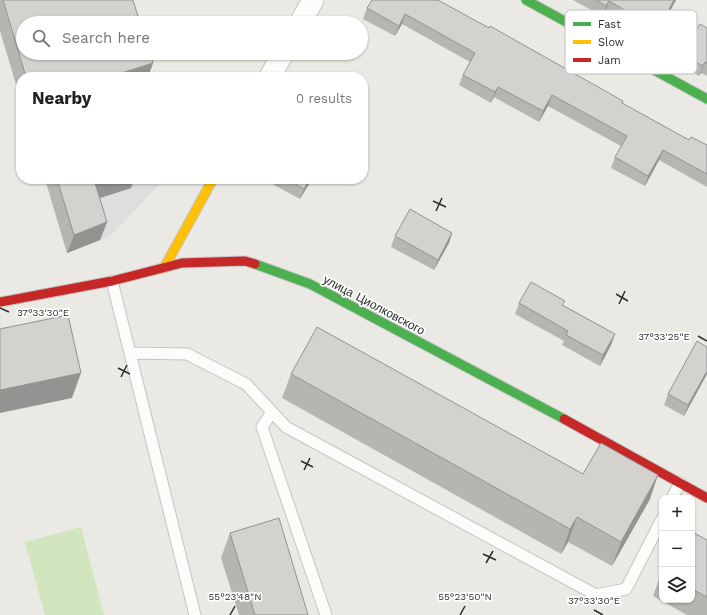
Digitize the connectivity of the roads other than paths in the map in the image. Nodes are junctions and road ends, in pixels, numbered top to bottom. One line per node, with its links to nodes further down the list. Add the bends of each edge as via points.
1 (313, 0): 3 (street)
2 (526, 0): 4 (street)
3 (304, 16)
4 (565, 21)
5 (279, 60): 6 (street)
6 (273, 72)
7 (661, 74): 8 (street)
8 (707, 99)
9 (210, 184): 10 (street)
10 (164, 268): 11 (street, улица Циолковского); 15 (street, улица Циолковского, via 182,263 245,261 310,284)
11 (112, 281): 12 (street, улица Циолковского); 13 (lane)
12 (0, 302)
13 (130, 353): 14 (lane, via 187,354 246,384); 19 (lane)
14 (272, 412): 18 (lane, via 286,427 596,595 626,589); 20 (lane, via 262,427)
15 (680, 483): 16 (lane); 17 (street, улица Циолковского)
16 (674, 495)
17 (707, 498)
18 (659, 524)
19 (195, 615)
20 (326, 615)

